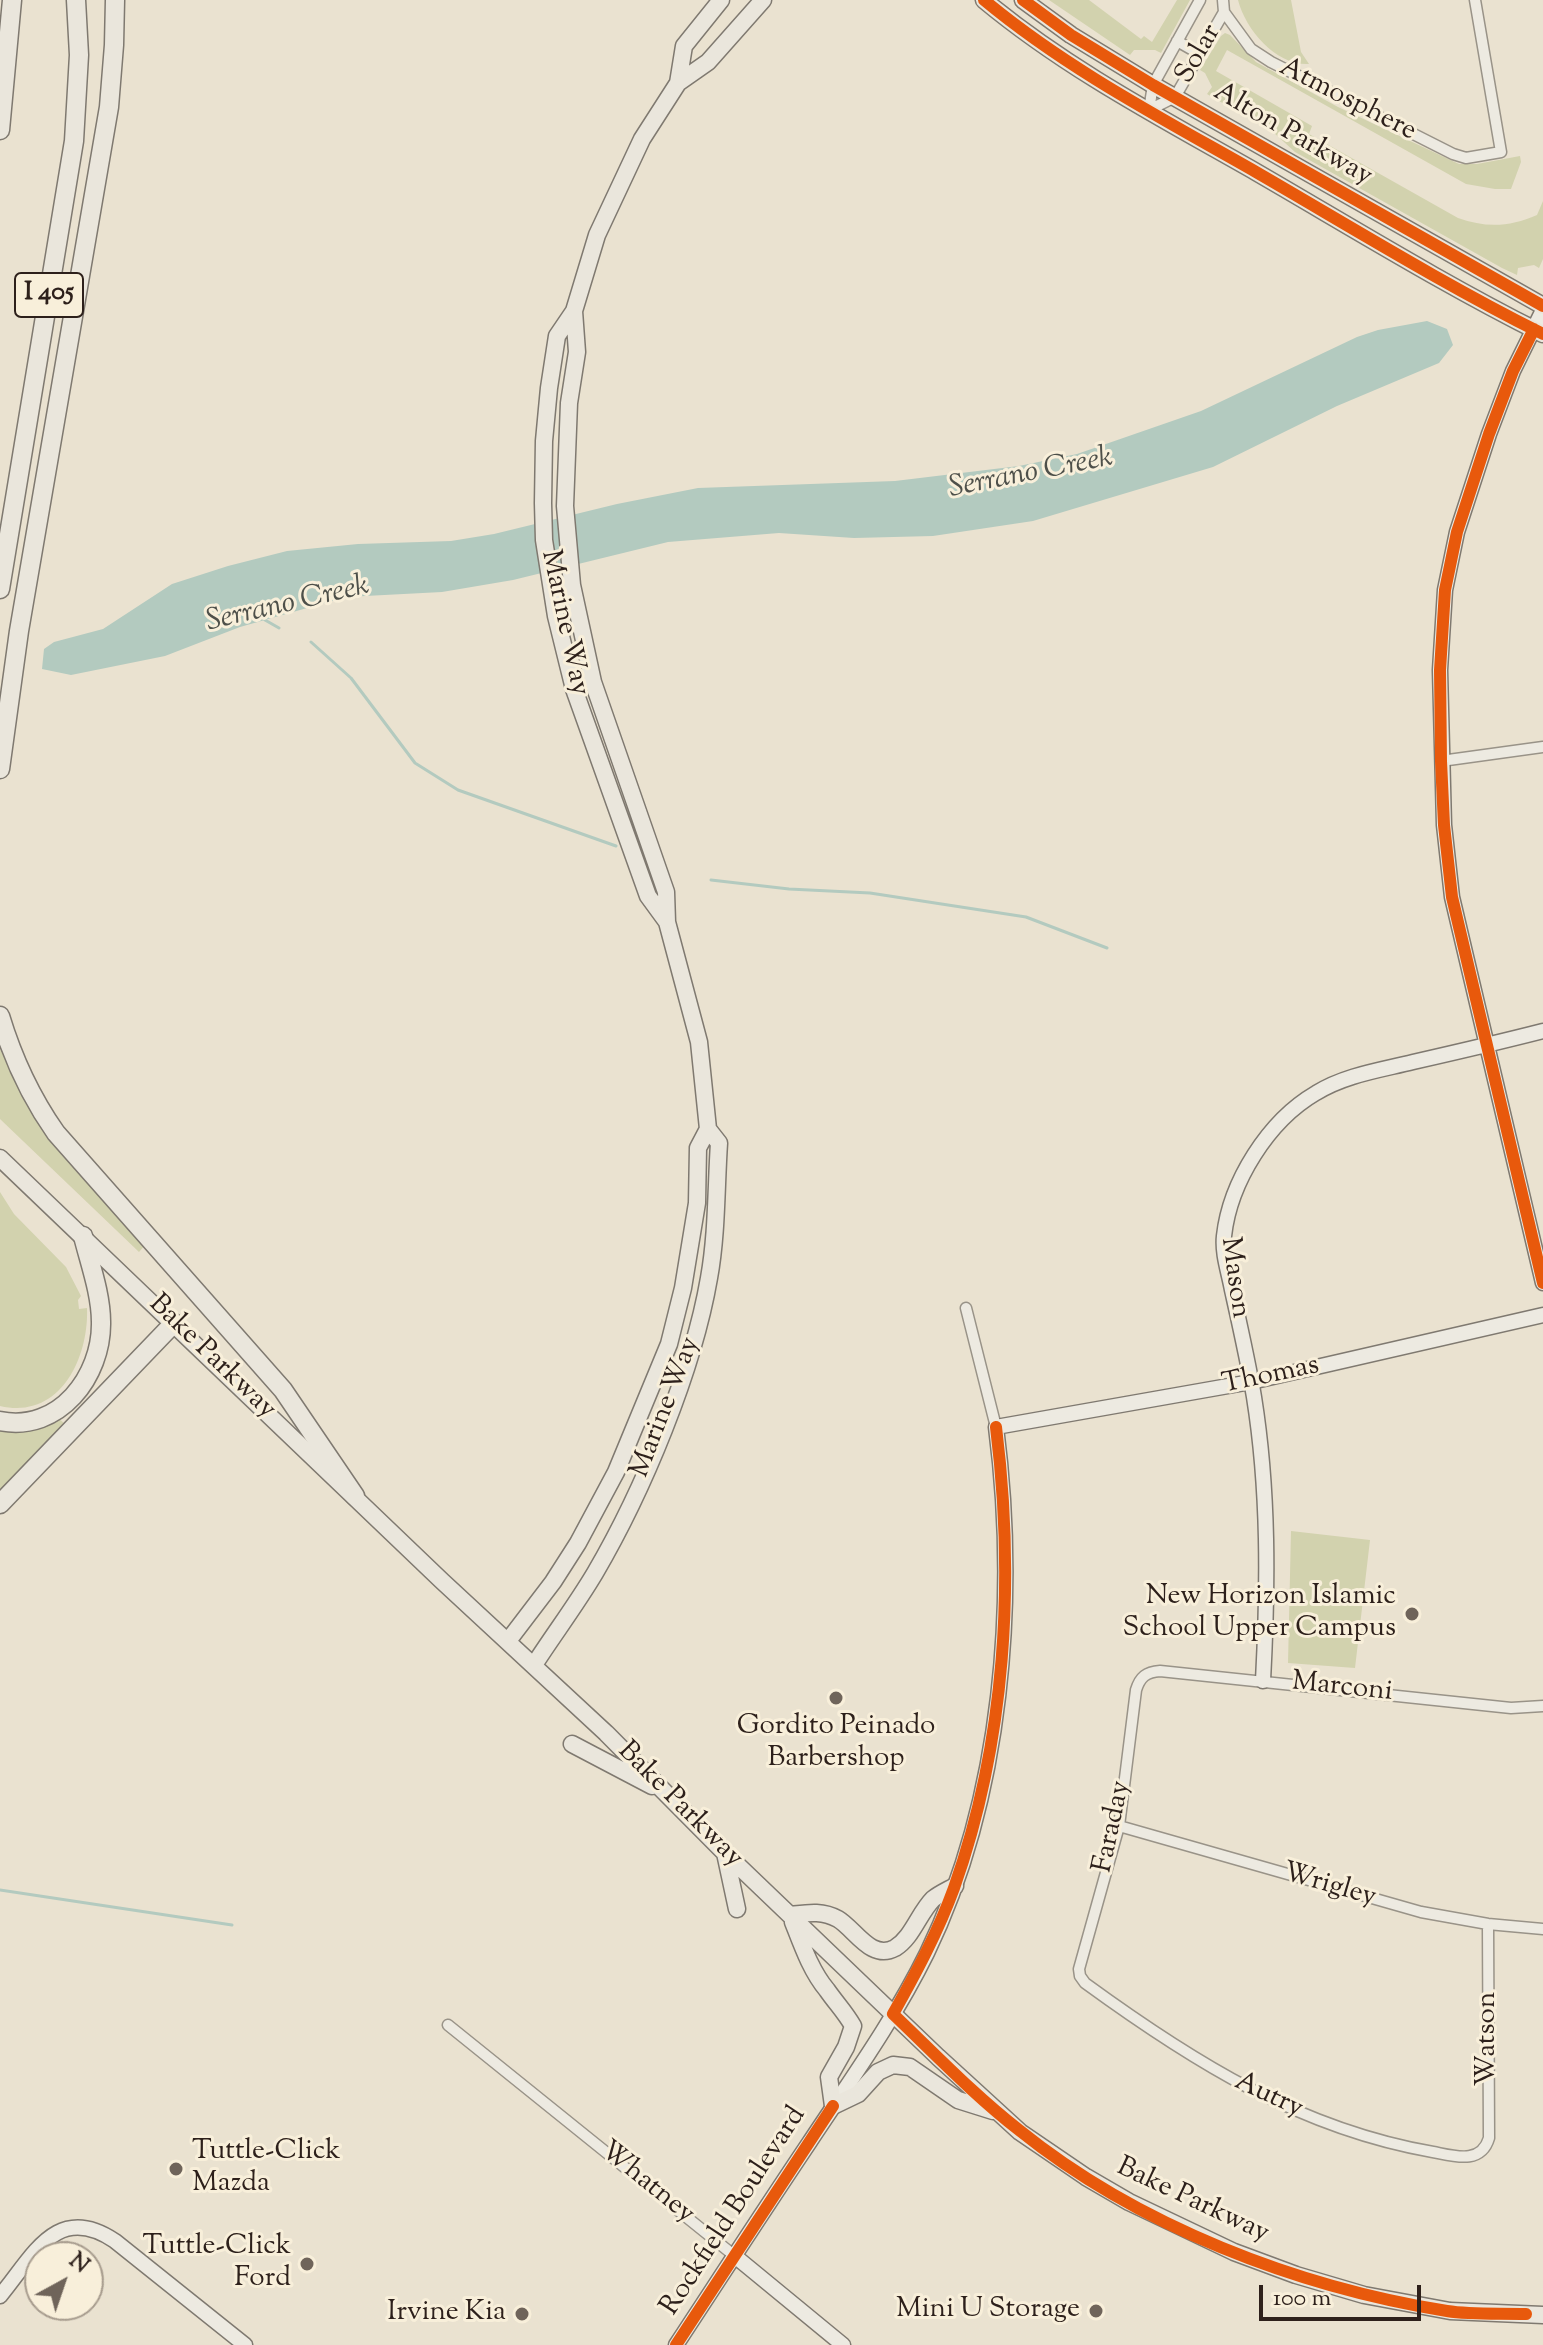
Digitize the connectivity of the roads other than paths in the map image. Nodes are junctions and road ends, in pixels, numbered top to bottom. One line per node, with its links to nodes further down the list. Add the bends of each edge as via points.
1 (12, 0): 18 (highway)
2 (76, 0): 21 (highway, I 405, via 74,141)
3 (115, 0): 24 (highway, via 109,107)
4 (721, 0): 14 (main road, Marine Way, via 684,46)
5 (763, 0): 14 (main road, Marine Way, via 708,62)
6 (984, 0): 17 (main road, Alton Parkway, via 1055,54)
7 (1023, 0): 15 (main road, Alton Parkway)
8 (1200, 0): 12 (street, Solar)
9 (1223, 0): 11 (street)
10 (1475, 0): 11 (street, Atmosphere, via 1501,152 1466,158 1271,62 1251,49)
11 (1224, 12): 13 (street, Solar)
12 (1177, 41): 13 (street); 15 (street, Solar)
13 (1200, 54): 16 (street, Solar)
14 (678, 83): 28 (main road, Marine Way, via 618,186 574,311 577,352 569,403 565,506 572,585 593,682 666,892 667,922 699,1042)
15 (1153, 85): 16 (main road, Alton Parkway); 17 (street)
16 (1175, 97): 17 (street); 19 (main road, Alton Parkway)
17 (1149, 110): 20 (main road, Alton Parkway)
18 (0, 130)
19 (1543, 308): 20 (street)
20 (1539, 332): 23 (street, via 1513,371 1457,532 1445,590)
21 (0, 589)
22 (1543, 747): 23 (street)
23 (1441, 761): 27 (street, via 1452,897)
24 (0, 769)
25 (0, 1016): 38 (highway, via 20,1073 56,1133 283,1390)
26 (1543, 1031): 27 (street, Mason)
27 (1486, 1045): 31 (street); 35 (street, Mason, via 1370,1072 1314,1093 1252,1158 1229,1207 1224,1240)
28 (708, 1129): 40 (main road, Marine Way, via 698,1148 689,1259 669,1344 616,1472 578,1543); 41 (main road, Marine Way, via 719,1143 710,1276 689,1360 619,1527)
29 (3, 1160): 30 (main road, Bake Parkway)
30 (83, 1236): 34 (main road, Bake Parkway); 36 (highway, via 101,1319 94,1363 77,1393 53,1413)
31 (1543, 1283)
32 (966, 1308): 37 (street, Rockfield Boulevard)
33 (1543, 1315): 35 (street, Thomas)
34 (174, 1323): 38 (main road, Bake Parkway); 39 (highway)
35 (1251, 1382): 37 (street, Thomas); 43 (street, Mason, via 1264,1485 1268,1582)
36 (0, 1421)
37 (996, 1427): 49 (street, Rockfield Boulevard, via 1006,1523 1003,1648 990,1746)
38 (355, 1496): 40 (main road, Bake Parkway)
39 (0, 1504)
40 (508, 1641): 41 (main road, Bake Parkway)
41 (534, 1665): 46 (main road, Bake Parkway)
42 (1143, 1676): 43 (street, Marconi, via 1160,1671); 47 (street, Faraday, via 1136,1690)
43 (1263, 1681): 44 (street, Marconi, via 1511,1708)
44 (1543, 1706)
45 (572, 1744): 46 (main road)
46 (670, 1796): 48 (main road, Bake Parkway)
47 (1119, 1826): 52 (street, Wrigley, via 1421,1912); 54 (street, Faraday)
48 (725, 1853): 50 (main road); 51 (main road, Bake Parkway)
49 (955, 1886): 51 (main road, via 934,1899 892,1950 868,1946 839,1919 818,1912); 55 (street, Rockfield Boulevard)
50 (737, 1909)
51 (790, 1915): 55 (main road, Bake Parkway); 57 (main road, via 812,1966 853,2026 829,2077)
52 (1488, 1924): 53 (street, Wrigley); 59 (street, Watson, via 1489,2138)
53 (1543, 1929)
54 (1080, 1976): 59 (street, Autry, via 1178,2049 1280,2104 1347,2131 1413,2149 1465,2158)
55 (893, 2014): 57 (street, Rockfield Boulevard); 58 (main road, Bake Parkway)
56 (448, 2025): 60 (street, Whatney)
57 (833, 2106): 58 (main road, via 858,2094 878,2072 893,2065 910,2067 958,2100); 60 (street, Rockfield Boulevard)
58 (998, 2113): 63 (main road, Bake Parkway, via 1086,2177 1234,2252 1364,2295 1450,2311)
59 (1481, 2152)
60 (736, 2257): 66 (street, Rockfield Boulevard); 67 (street, Whatney)
61 (0, 2296): 65 (street, via 54,2234 74,2226 94,2228)
62 (1543, 2308): 63 (main road)
63 (1535, 2314): 64 (main road)
64 (1543, 2324)
65 (245, 2345)
66 (676, 2345)
67 (843, 2345)

